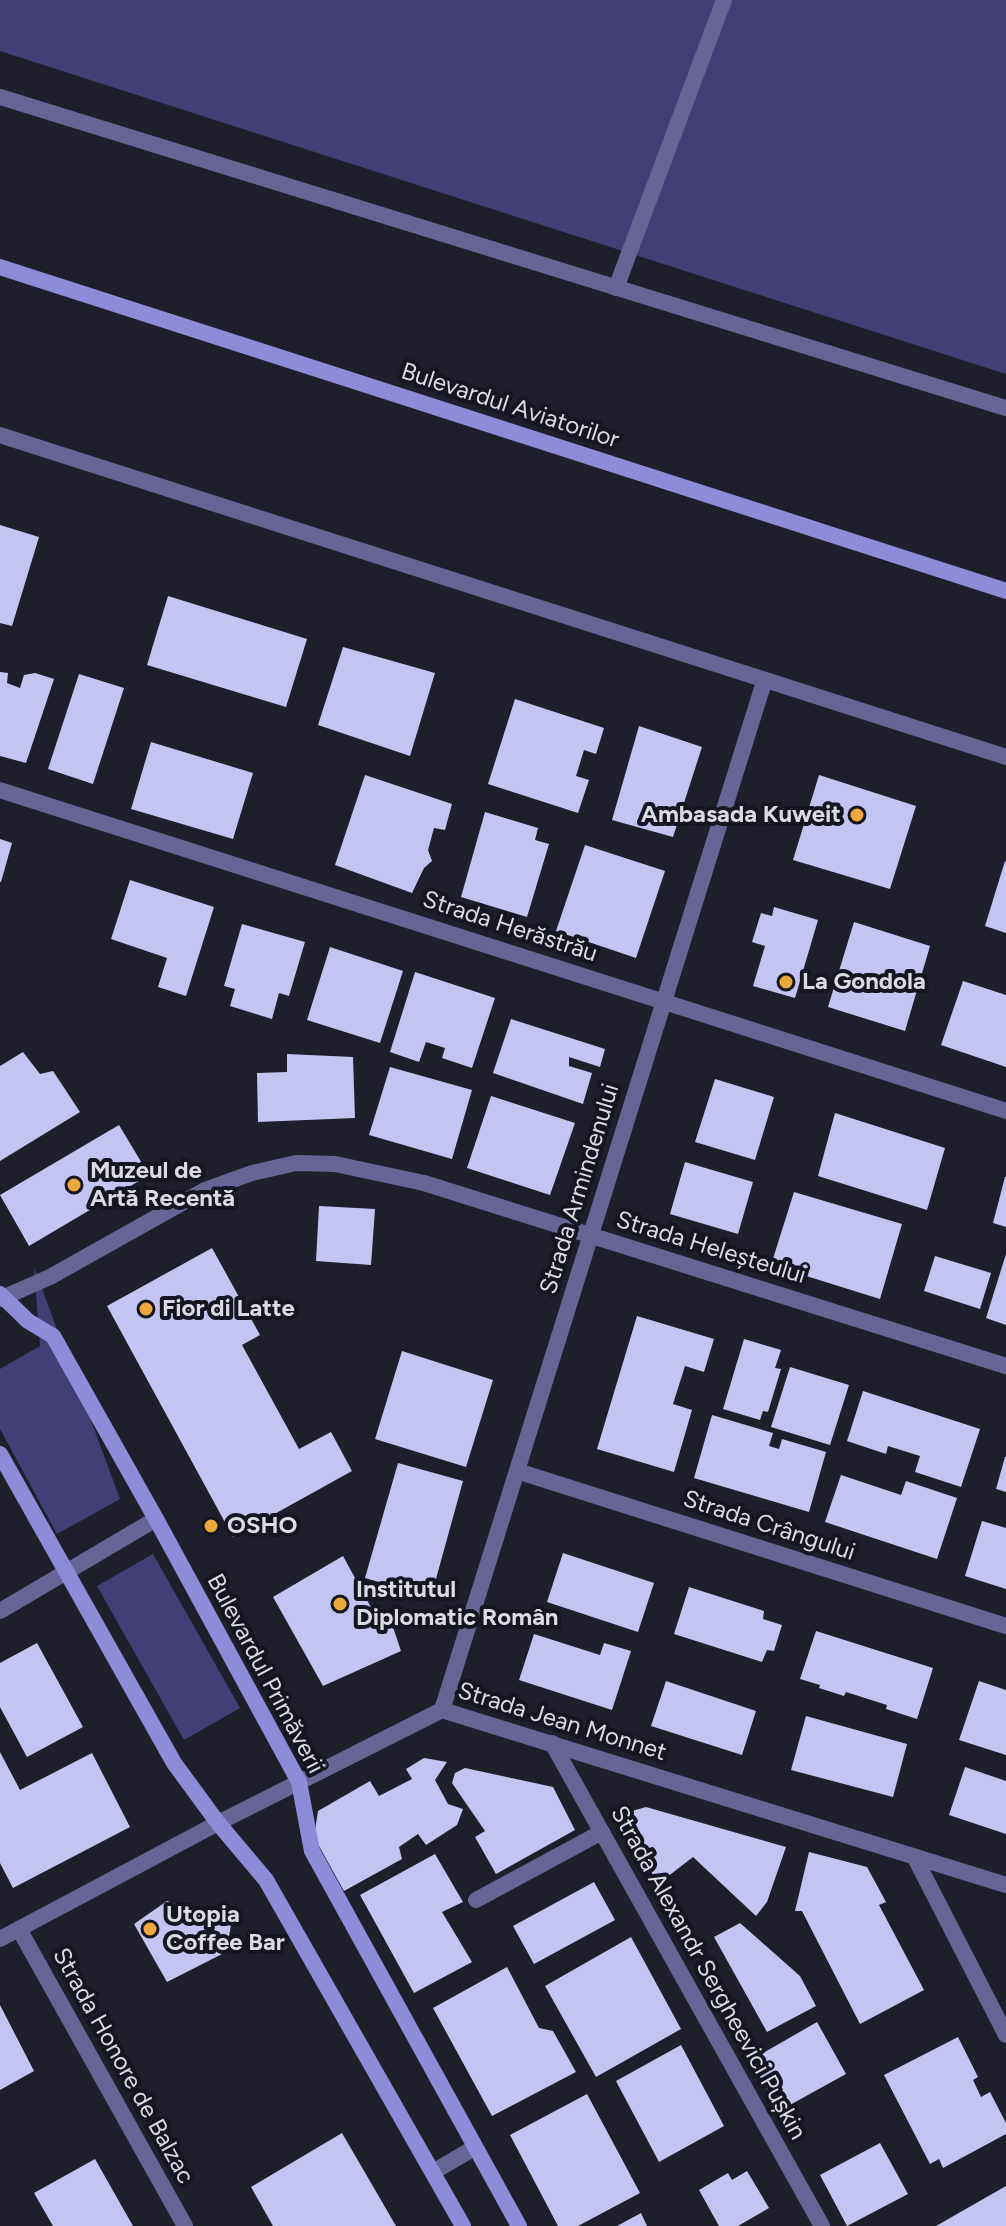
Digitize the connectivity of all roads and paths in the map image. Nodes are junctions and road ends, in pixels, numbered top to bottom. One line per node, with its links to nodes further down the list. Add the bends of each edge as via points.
1 (724, 0): 4 (street)
2 (0, 97): 4 (street)
3 (0, 267): 7 (street, Bulevardul Aviatorilor)
4 (616, 288): 5 (street)
5 (1006, 408)
6 (0, 435): 8 (street)
7 (1006, 591)
8 (764, 682): 9 (street); 11 (street, Strada Armindenului)
9 (1006, 757)
10 (0, 790): 11 (street, Strada Herăstrău)
11 (664, 1001): 12 (street, Strada Herăstrău); 13 (street, Strada Armindenului)
12 (1006, 1111)
13 (591, 1236): 14 (street, Strada Heleșteului, via 424,1183 335,1164 296,1163 205,1190 50,1277); 15 (street, Strada Heleșteului); 17 (street, Strada Armindenului)
14 (1, 1297): 18 (street, Bulevardul Primăverii, via 53,1336)
15 (1006, 1366)
16 (0, 1454): 19 (street)
17 (517, 1471): 21 (street, Strada Crângului); 22 (street, Strada Armindenului)
18 (156, 1519): 19 (street); 24 (street, Bulevardul Primăverii)
19 (67, 1571): 20 (street); 25 (street, via 174,1763)
20 (0, 1611)
21 (1006, 1626)
22 (442, 1710): 23 (street, Strada Jean Monnet); 24 (street, Strada Jean Monnet)
23 (552, 1743): 26 (street, Strada Alexandr Sergheevici Pușkin); 27 (street, Strada Jean Monnet)
24 (299, 1782): 25 (street, Strada Jean Monnet); 33 (street, Bulevardul Primăverii, via 312,1851)
25 (218, 1823): 30 (street, Strada Jean Monnet); 34 (street, via 266,1880)
26 (602, 1832): 29 (street); 38 (street, Strada Alexandr Sergheevici Pușkin)
27 (914, 1856): 28 (street, Strada Jean Monnet); 32 (street)
28 (1006, 1885)
29 (476, 1900)
30 (19, 1929): 31 (street, Strada Jean Monnet); 35 (street, Strada Honore de Balzac)
31 (0, 1939)
32 (1006, 2035)
33 (474, 2148): 34 (street); 37 (street, Bulevardul Primăverii)
34 (433, 2172): 36 (street)
35 (185, 2226)
36 (463, 2226)
37 (519, 2226)
38 (822, 2226)

